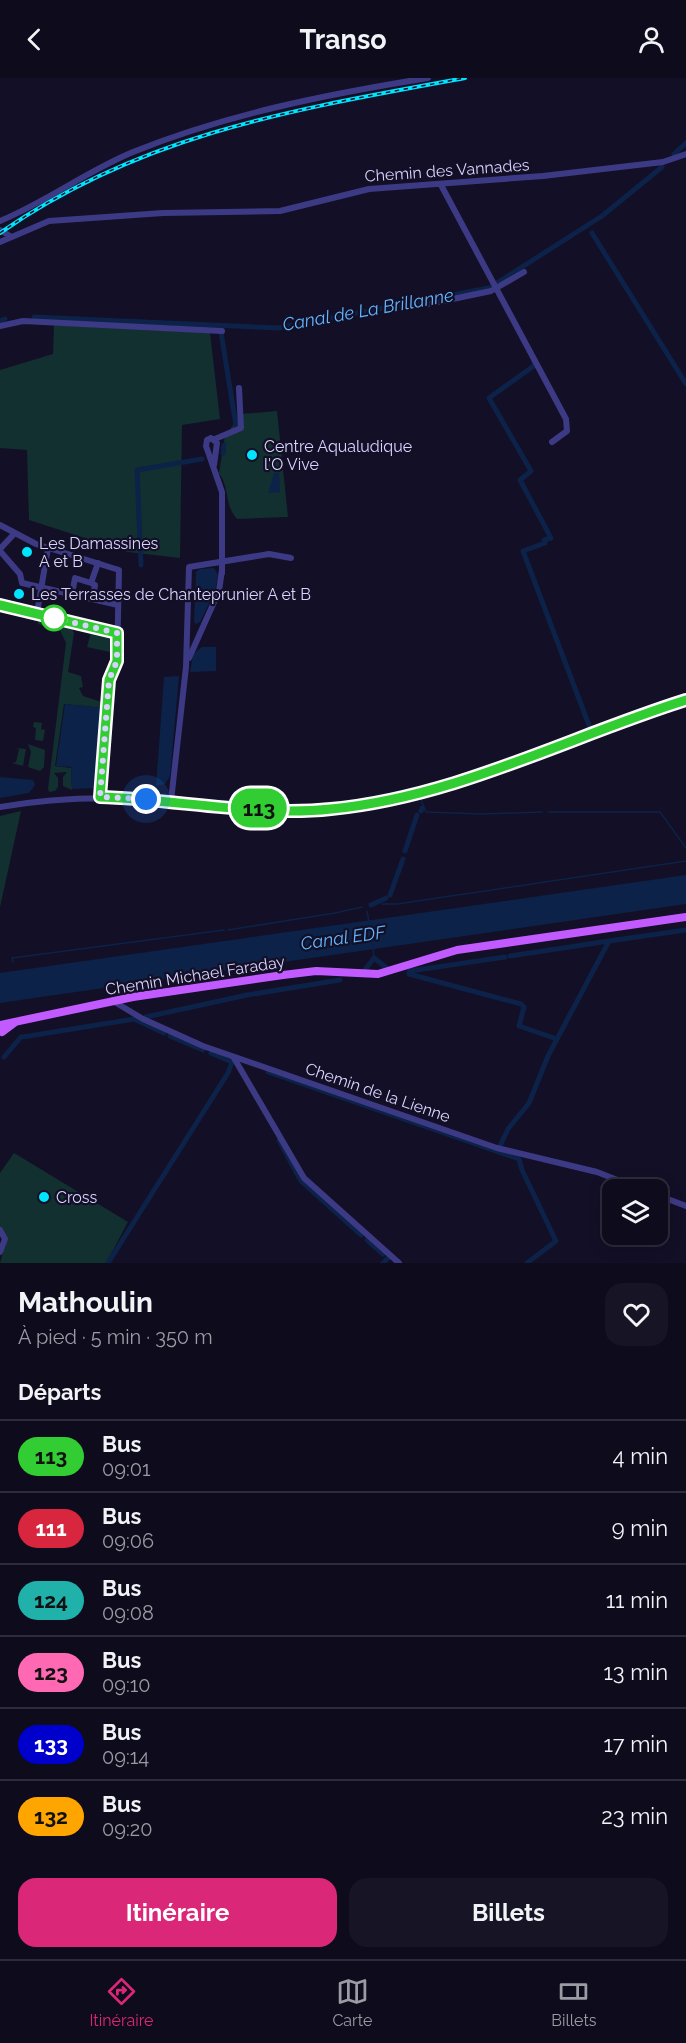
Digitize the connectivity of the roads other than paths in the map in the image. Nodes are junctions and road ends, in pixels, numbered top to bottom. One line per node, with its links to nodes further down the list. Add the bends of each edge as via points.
1 (428, 78): 4 (street, via 267,110 179,135 93,171)
2 (686, 154): 3 (street, Chemin des Vannades, via 656,163)
3 (441, 185): 6 (street, Chemin des Vannades, via 369,189 268,212 163,213 49,221); 9 (street)
4 (0, 221)
5 (0, 230): 6 (street)
6 (10, 236): 7 (street, Chemin des Vannades)
7 (0, 242)
8 (524, 272): 9 (street)
9 (495, 285): 10 (street); 15 (street, via 567,422 566,432)
10 (424, 305)
11 (0, 326): 12 (street, via 23,321)
12 (222, 331)
13 (239, 388): 14 (street, via 241,428)
14 (215, 439): 16 (street); 16 (street, via 206,443)
15 (552, 442)
16 (214, 465): 22 (street, via 222,492)
17 (0, 525): 18 (street)
18 (14, 534): 19 (street); 20 (street)
19 (1, 548): 27 (street, via 20,574 20,582)
20 (48, 548): 23 (street); 27 (street)
21 (291, 558): 22 (street, via 269,554)
22 (222, 561): 24 (street); 25 (street)
23 (98, 563): 28 (street, via 91,583 75,578); 31 (street, via 119,570)
24 (210, 563): 25 (street, via 219,566); 33 (street, via 189,567)
25 (222, 573): 34 (street, via 219,591)
26 (93, 584): 29 (street)
27 (41, 587): 28 (street); 32 (street)
28 (72, 594): 29 (street)
29 (93, 599): 31 (street)
30 (0, 605): 32 (street)
31 (118, 605): 35 (street)
32 (37, 613): 35 (street)
33 (188, 623): 34 (street, via 191,629); 36 (street)
34 (201, 628): 36 (street)
35 (116, 632): 38 (street, via 117,661 109,680)
36 (186, 667): 39 (street)
37 (686, 700): 39 (street, via 455,784 382,802 299,810)
38 (100, 797): 39 (street); 40 (street)
39 (171, 801)
40 (0, 807)
41 (686, 917): 42 (main road, Chemin Michael Faraday, via 463,949 374,975 308,972)
42 (112, 1001): 43 (main road, Chemin Michael Faraday, via 27,1019); 44 (street, Chemin de la Lienne, via 167,1031)
43 (0, 1030)
44 (234, 1057): 45 (street, Chemin de la Lienne, via 491,1146); 50 (street, via 304,1178)
45 (615, 1179)
46 (668, 1199): 47 (street)
47 (686, 1206)
48 (0, 1230): 49 (street, via 4,1242)
49 (0, 1252)
50 (399, 1263)

